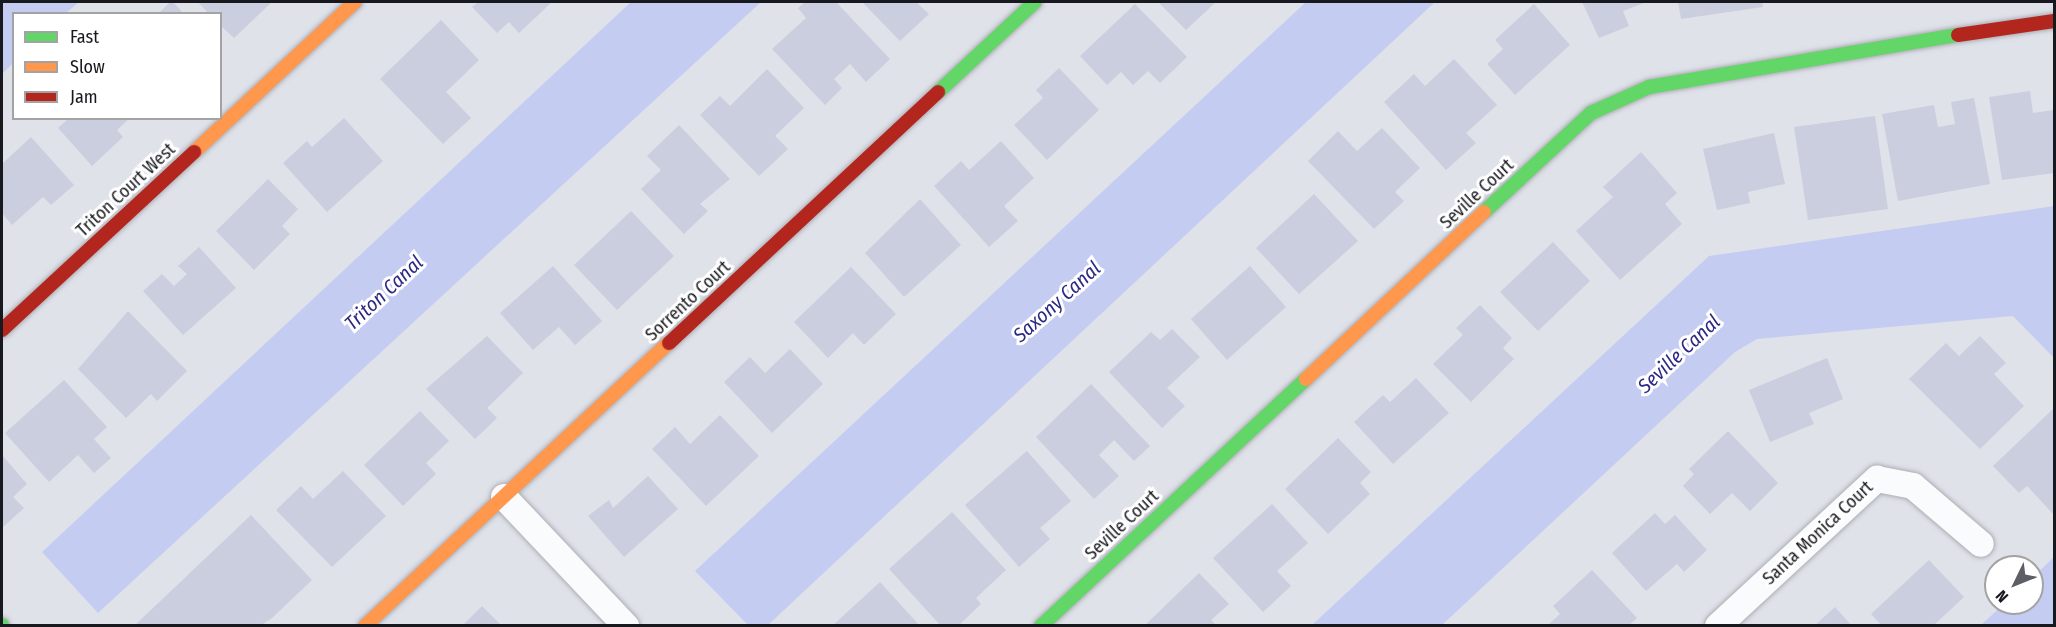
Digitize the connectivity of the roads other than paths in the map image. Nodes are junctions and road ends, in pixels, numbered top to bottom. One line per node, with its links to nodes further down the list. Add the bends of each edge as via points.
1 (355, 2): 4 (street, Triton Court West)
2 (1035, 2): 5 (street, Sorrento Court)
3 (2055, 21): 9 (street, Seville Court, via 1824,54 1648,87 1591,113)
4 (2, 330)
5 (504, 497): 7 (street, Sorrento Court); 8 (street)
6 (1981, 544): 10 (street, Santa Monica Court, via 1913,486 1877,478)
7 (364, 626)
8 (626, 626)
9 (1041, 626)
10 (1718, 626)

